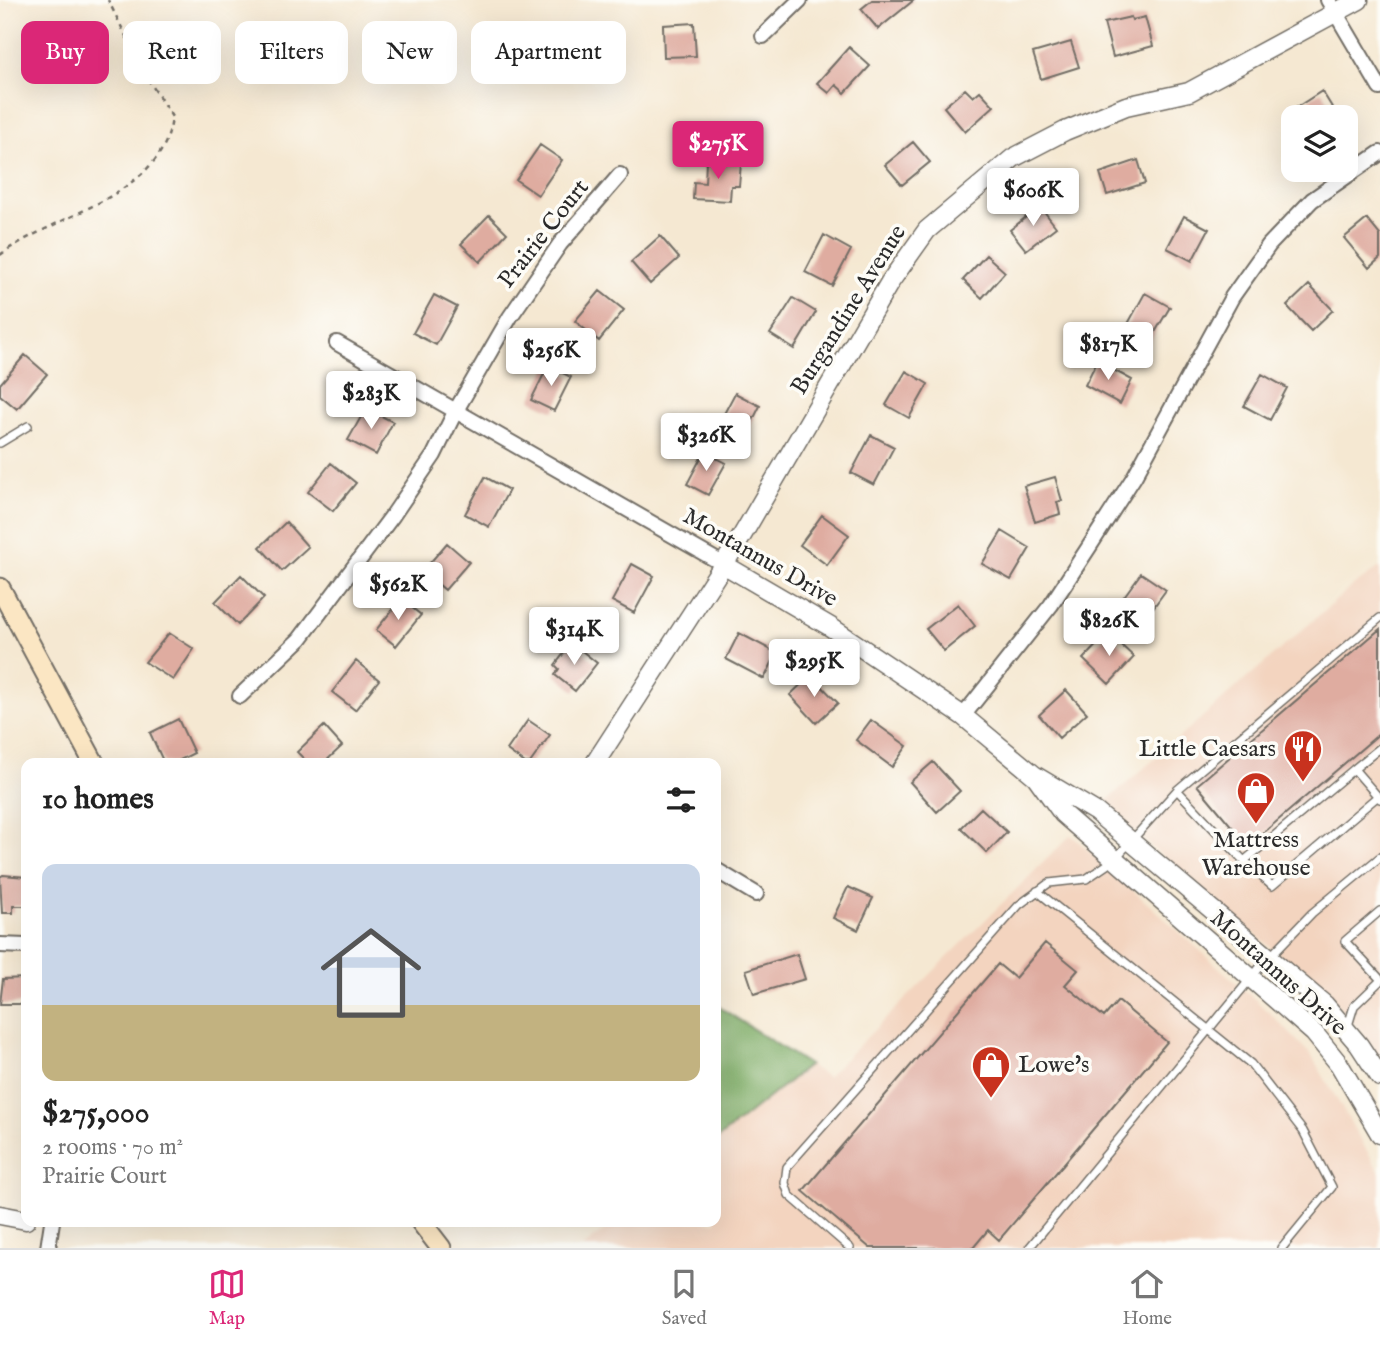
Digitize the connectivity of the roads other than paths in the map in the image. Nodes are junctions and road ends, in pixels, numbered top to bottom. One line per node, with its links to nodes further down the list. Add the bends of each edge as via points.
1 (800, 0): 4 (street)
2 (1359, 0): 3 (street, Burgandine Avenue)
3 (1332, 6): 5 (street); 12 (street, Burgandine Avenue, via 1189,92 1126,106 1065,131 1013,158 968,192 927,230 890,282)
4 (763, 36)
5 (1380, 88)
6 (1380, 153): 16 (street, via 1312,200 1269,245 1232,297 1102,527 1051,605)
7 (620, 175): 9 (street, Prairie Court, via 561,244 510,317)
8 (337, 343): 9 (street, Montannus Drive)
9 (455, 412): 12 (street, Montannus Drive); 15 (street, Prairie Court, via 434,455 308,628)
10 (28, 426): 11 (lane)
11 (0, 443)
12 (723, 564): 16 (street, Montannus Drive, via 829,626); 19 (street, Burgandine Avenue)
13 (0, 589): 18 (main road)
14 (1380, 618): 22 (lane)
15 (240, 696)
16 (963, 716): 21 (street, Montannus Drive)
17 (1380, 748): 20 (lane)
18 (91, 758)
19 (598, 758)
20 (1354, 769): 23 (lane); 27 (lane)
21 (1034, 775): 24 (street, Montannus Drive, via 1079,800); 26 (street, Montannus Drive, via 1063,814)
22 (1177, 790): 24 (lane); 27 (lane)
23 (1379, 798): 27 (lane, via 1272,886)
24 (1131, 841): 26 (lane); 34 (street, Montannus Drive)
25 (1380, 857): 34 (lane, via 1312,913)
26 (1114, 860): 29 (lane, via 1086,879 1049,883); 35 (street, Montannus Drive)
27 (1244, 861)
28 (721, 873): 30 (street)
29 (1037, 891): 38 (lane); 47 (lane, via 1019,905 787,1167 789,1195)
30 (756, 894)
31 (1380, 911): 36 (lane, via 1345,940)
32 (0, 945): 33 (street)
33 (21, 946)
34 (1270, 957): 35 (lane); 37 (street, Montannus Drive)
35 (1251, 978): 38 (lane); 40 (street, Montannus Drive, via 1302,1021 1332,1054)
36 (1380, 980): 37 (lane, via 1354,1006)
37 (1347, 1029): 39 (street, Montannus Drive)
38 (1208, 1030): 48 (lane); 49 (lane, via 1258,1074 1303,1132 1332,1187)
39 (1380, 1077)
40 (1380, 1134)
41 (0, 1215): 42 (street)
42 (21, 1219)
43 (51, 1227): 45 (street)
44 (425, 1227): 46 (main road)
45 (48, 1248)
46 (441, 1248)
47 (850, 1248)
48 (1029, 1248)
49 (1282, 1248)

